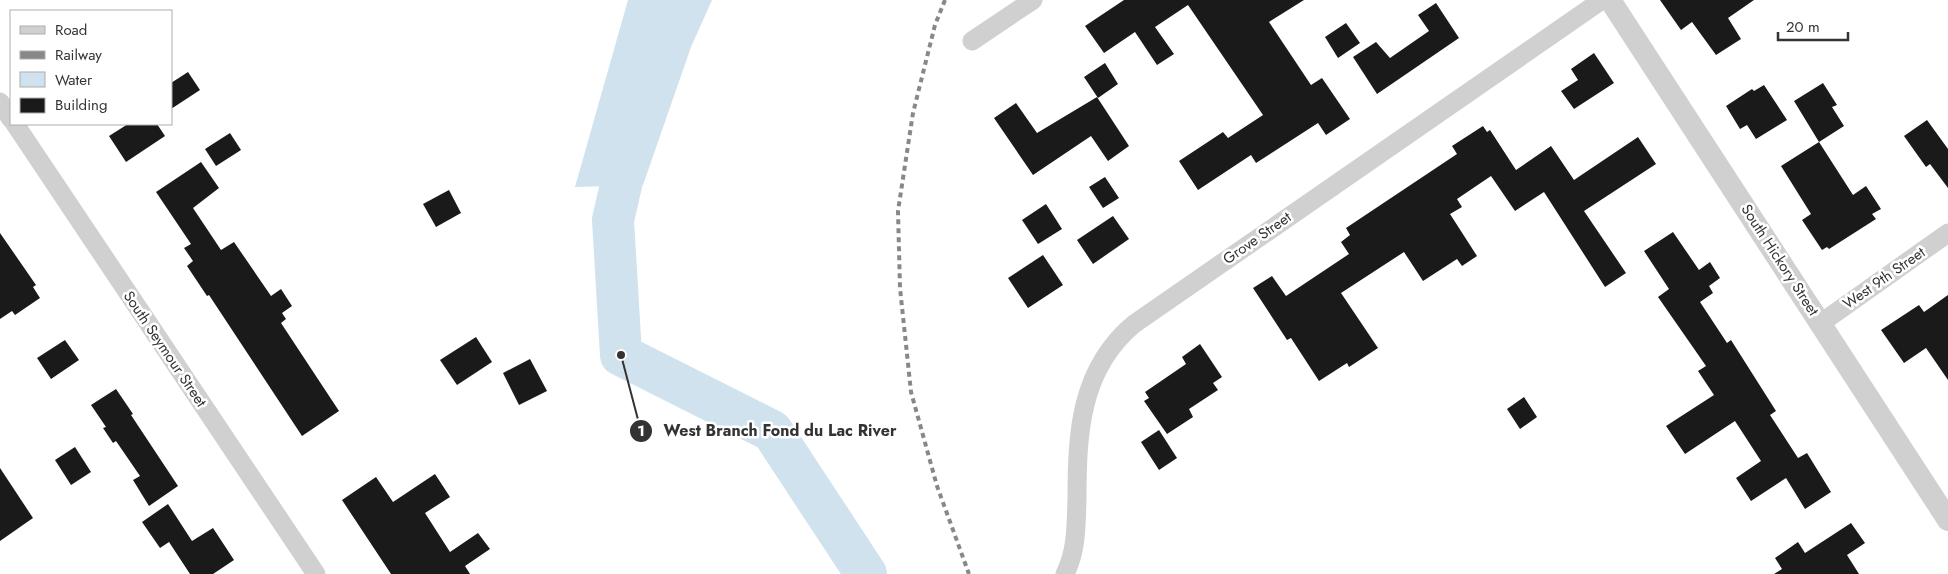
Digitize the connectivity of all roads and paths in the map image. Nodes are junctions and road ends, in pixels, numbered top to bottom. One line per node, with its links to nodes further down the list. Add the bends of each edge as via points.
1 (1033, 0): 4 (street)
2 (1602, 0): 12 (street, Grove Street, via 1117,338 1095,373 1080,424 1075,541)
3 (1610, 0): 9 (street, South Hickory Street)
4 (972, 41)
5 (0, 102): 6 (street)
6 (10, 117)
7 (16, 125): 11 (street, South Seymour Street)
8 (1948, 233): 9 (street, West 9th Street)
9 (1821, 323): 10 (street, South Hickory Street)
10 (1948, 520)
11 (316, 574)
12 (1065, 574)

